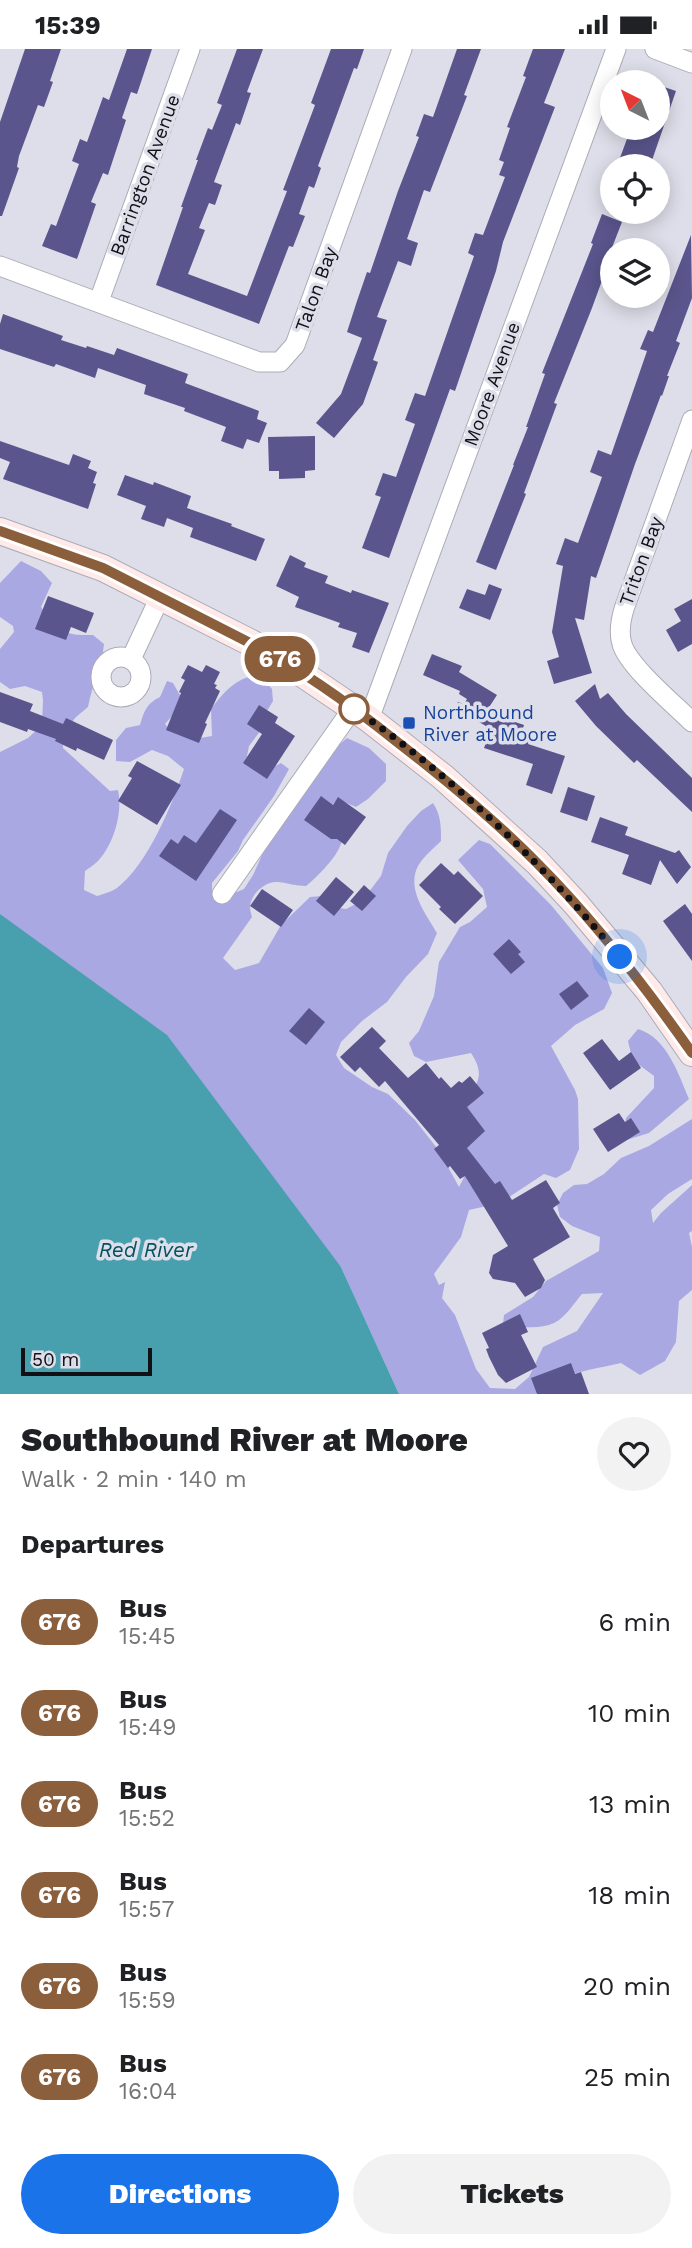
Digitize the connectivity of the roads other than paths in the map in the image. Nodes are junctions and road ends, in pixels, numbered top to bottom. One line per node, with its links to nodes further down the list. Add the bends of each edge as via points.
1 (190, 49): 7 (street, Barrington Avenue)
2 (402, 49): 7 (street, Talon Bay, via 295,345 280,362 259,362)
3 (615, 49): 12 (street, Moore Avenue)
4 (655, 49): 5 (street)
5 (692, 63)
6 (0, 266): 7 (street, Talon Bay)
7 (99, 301)
8 (692, 420): 13 (street, Triton Bay, via 620,625 622,645 630,659)
9 (0, 531): 10 (street, via 103,568)
10 (160, 597): 11 (street); 12 (street, via 273,655)
11 (131, 659)
12 (361, 713): 14 (street, Moore Avenue); 15 (street, via 443,777 537,862 649,991)
13 (692, 722)
14 (222, 894)
15 (692, 1053)

